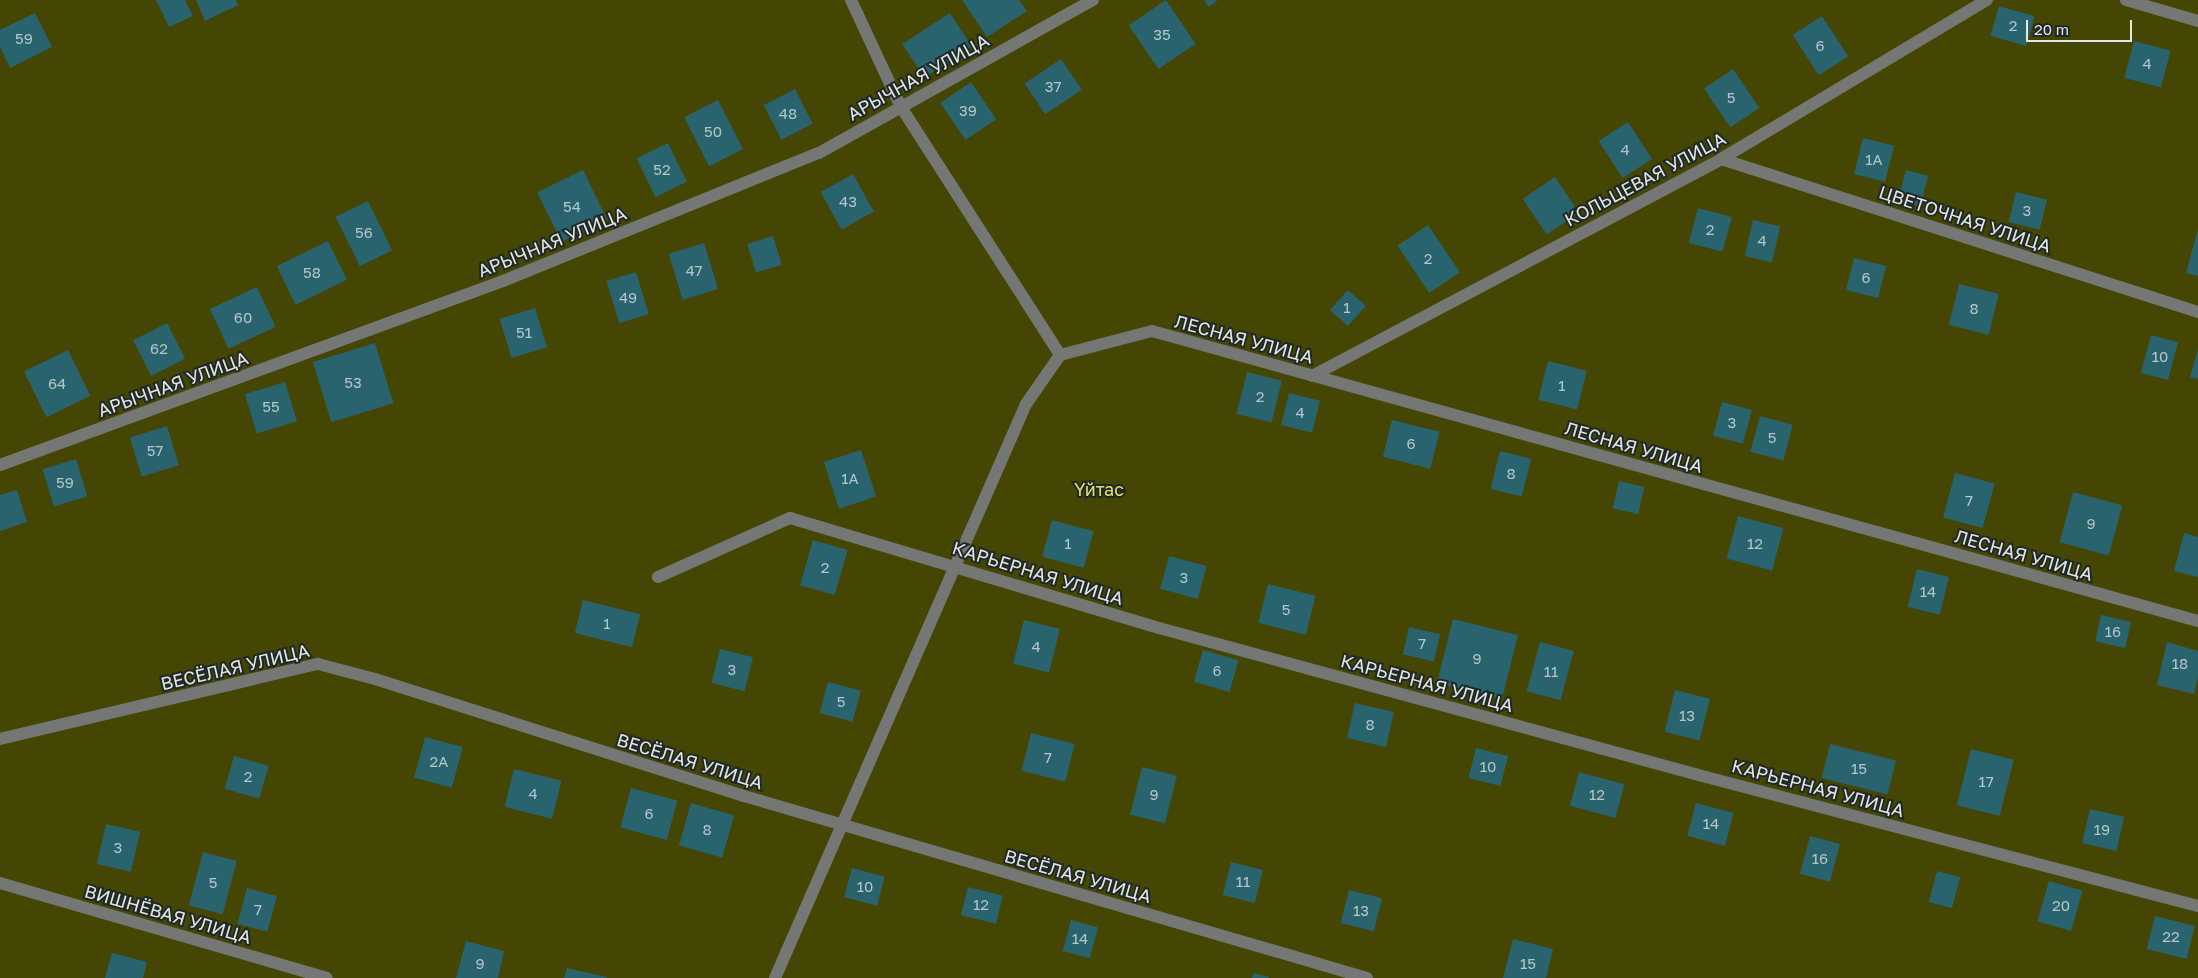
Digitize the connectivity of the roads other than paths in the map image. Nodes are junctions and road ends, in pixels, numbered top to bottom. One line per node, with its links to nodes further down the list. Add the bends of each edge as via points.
1 (851, 0): 6 (street)
2 (1093, 0): 6 (street, АРЫЧНАЯ УЛИЦА)
3 (1987, 0): 7 (street, КОЛЬЦЕВАЯ УЛИЦА)
4 (2126, 0): 5 (street)
5 (2198, 21)
6 (901, 107): 9 (street); 11 (street, АРЫЧНАЯ УЛИЦА, via 819,153 503,281)
7 (1721, 159): 8 (street, ЦВЕТОЧНАЯ УЛИЦА); 10 (street, КОЛЬЦЕВАЯ УЛИЦА)
8 (2198, 312)
9 (1060, 355): 10 (street, ЛЕСНАЯ УЛИЦА, via 1152,331); 12 (street, via 1026,404)
10 (1312, 376): 14 (street, ЛЕСНАЯ УЛИЦА)
11 (0, 465)
12 (955, 567): 13 (street, КАРЬЕРНАЯ УЛИЦА, via 790,518); 16 (street); 18 (street, КАРЬЕРНАЯ УЛИЦА, via 1159,628)
13 (658, 577)
14 (2198, 622)
15 (0, 739): 16 (street, ВЕСЁЛАЯ УЛИЦА, via 318,664)
16 (842, 825): 20 (street); 21 (street, ВЕСЁЛАЯ УЛИЦА)
17 (0, 883): 19 (street, ВИШНЁВАЯ УЛИЦА)
18 (2198, 906)
19 (326, 978)
20 (775, 978)
21 (1367, 978)

